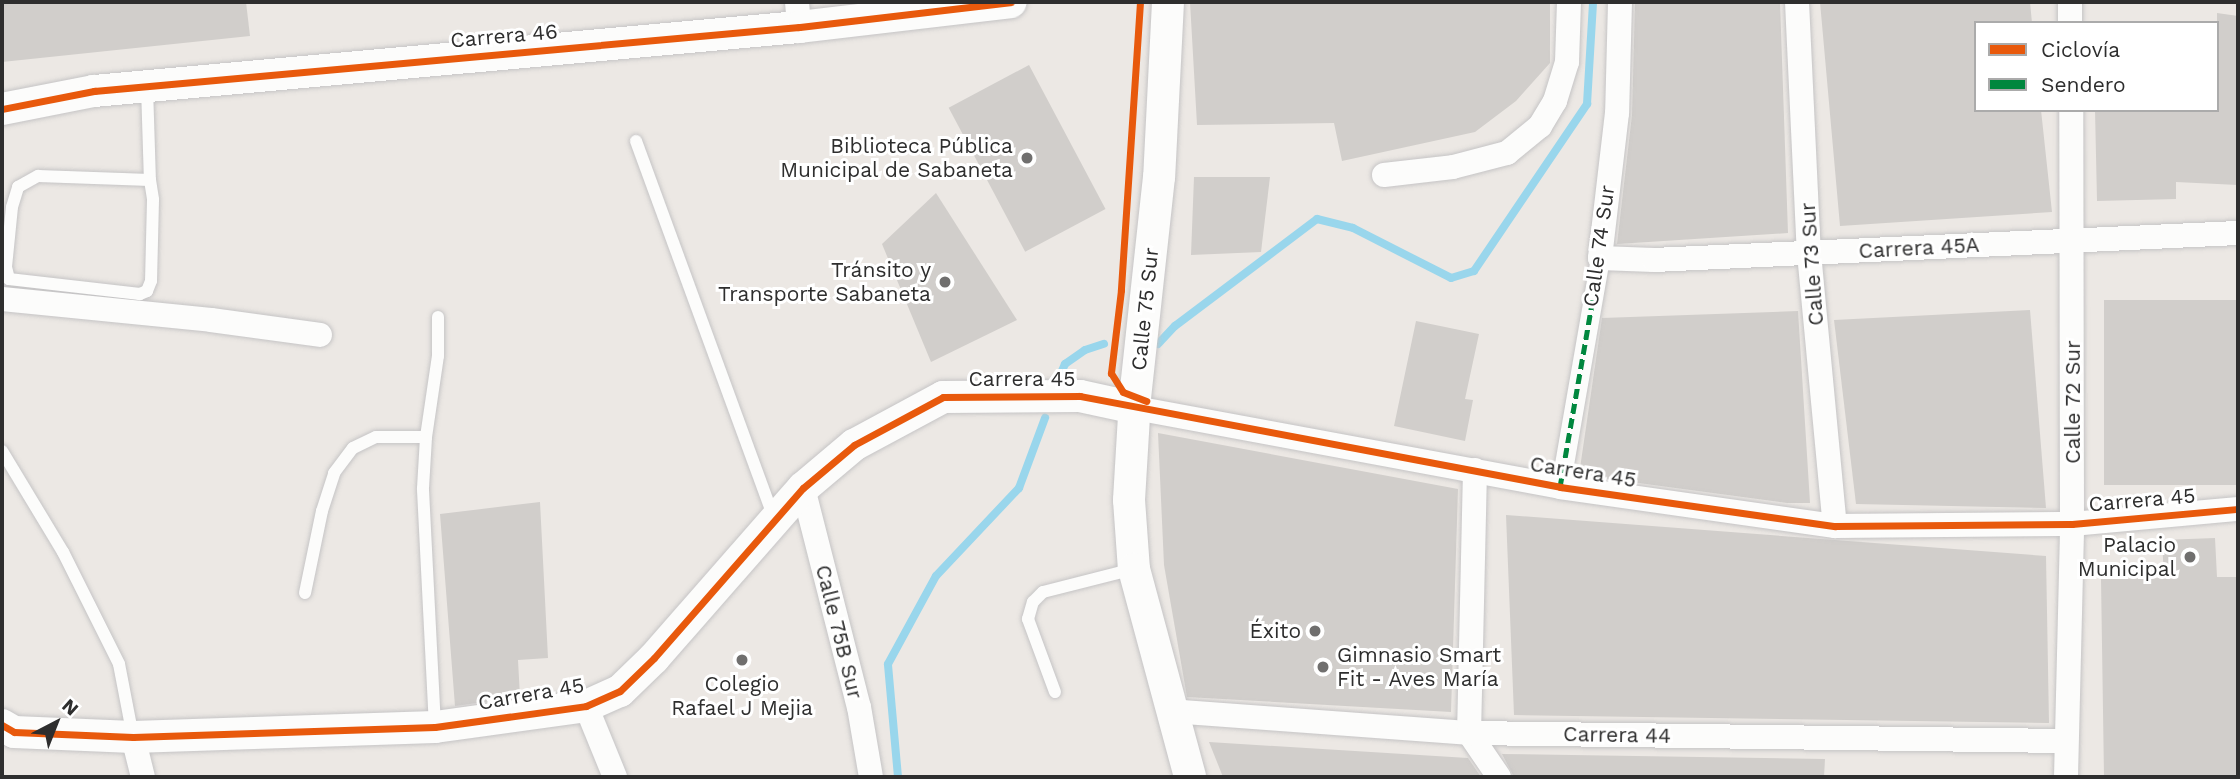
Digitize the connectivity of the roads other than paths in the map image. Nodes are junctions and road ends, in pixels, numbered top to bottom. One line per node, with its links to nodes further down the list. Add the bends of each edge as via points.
1 (1011, 2): 7 (street, Carrera 46)
2 (1168, 2): 23 (street, Calle 75 Sur, via 1159,177)
3 (1569, 2): 13 (street, via 1567,62 1555,101 1540,126 1507,153 1452,167)
4 (1620, 2): 18 (street, Calle 74 Sur, via 1617,113)
5 (1797, 2): 17 (street, Calle 73 Sur)
6 (2070, 2): 8 (street)
7 (798, 14): 9 (street, Carrera 46)
8 (2070, 21)
9 (147, 87): 10 (street, Carrera 46); 14 (lane)
10 (2, 108)
11 (2071, 112): 16 (street, Calle 72 Sur)
12 (636, 141): 30 (lane)
13 (1384, 175)
14 (150, 180): 19 (lane, via 38,176 18,187); 19 (lane, via 151,281 147,291 14,282)
15 (2238, 233): 16 (street, Carrera 45A)
16 (2073, 241): 17 (street, Carrera 45A); 31 (street, Calle 72 Sur)
17 (1809, 253): 18 (street, Carrera 45A); 32 (street, Calle 73 Sur)
18 (1600, 258): 27 (street, Calle 74 Sur)
19 (4, 267)
20 (2, 299): 22 (street)
21 (438, 317): 24 (lane, via 438,356)
22 (320, 335)
23 (1135, 408): 26 (street, Carrera 45); 28 (street, Carrera 45, via 1080,396 943,397 854,445); 33 (street, Calle 75 Sur, via 1129,500)
24 (426, 437): 34 (lane, via 376,437 353,448 334,473 321,511); 38 (lane, via 423,488)
25 (2, 451): 41 (lane, via 63,552 119,664)
26 (1475, 470): 27 (street, Carrera 45); 40 (street)
27 (1560, 487): 32 (street, Carrera 45)
28 (803, 488): 30 (street, Carrera 45); 45 (street, Calle 75B Sur, via 859,707)
29 (2238, 509): 31 (street, Carrera 45)
30 (775, 520): 36 (street, Carrera 45, via 654,658 620,691)
31 (2073, 524): 32 (street, Carrera 45); 42 (street, Calle 72 Sur)
32 (1835, 526)
33 (1134, 569): 35 (lane, via 1043,592 1033,602 1027,619); 37 (street, Calle 75 Sur)
34 (305, 593)
35 (1055, 692)
36 (586, 706): 38 (street, Carrera 45); 44 (street)
37 (1170, 710): 40 (street, Carrera 44); 46 (street, Calle 75 Sur)
38 (435, 727): 41 (street, Carrera 45)
39 (6, 733): 41 (street, Carrera 45)
40 (1469, 733): 42 (street, Carrera 44); 47 (street)
41 (133, 737): 43 (street)
42 (2065, 741): 48 (street, Calle 72 Sur)
43 (143, 777)
44 (615, 777)
45 (871, 777)
46 (1190, 777)
47 (1499, 777)
48 (2066, 777)

